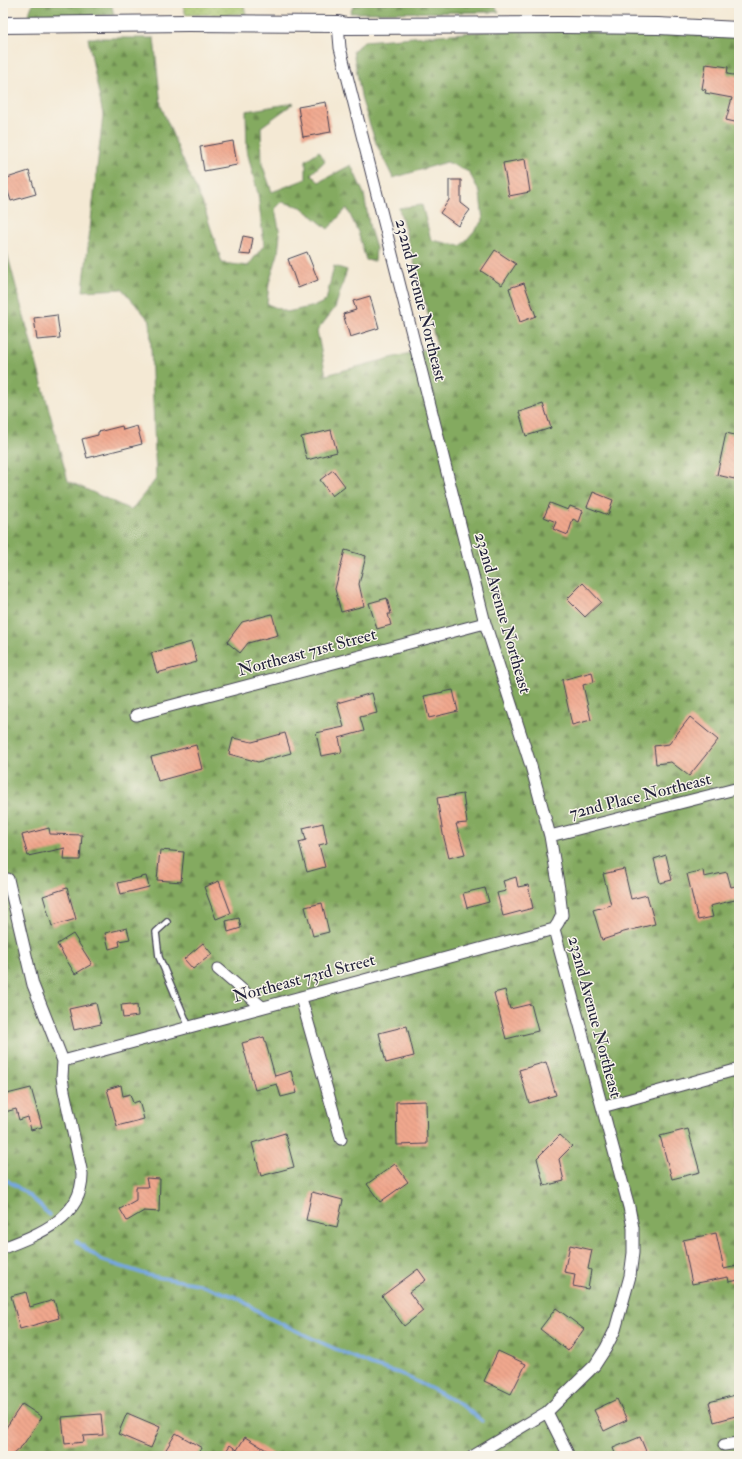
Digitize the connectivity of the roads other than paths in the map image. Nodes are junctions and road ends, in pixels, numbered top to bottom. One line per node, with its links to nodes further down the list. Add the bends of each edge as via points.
1 (338, 24): 2 (street); 3 (street, via 658,26); 4 (street, 232nd Avenue Northeast, via 340,48)
2 (3, 25)
3 (739, 30)
4 (486, 623): 5 (street, Northeast 71st Street); 7 (street, 232nd Avenue Northeast)
5 (136, 715)
6 (739, 788): 7 (street, 72nd Place Northeast)
7 (550, 836): 10 (street, 232nd Avenue Northeast, via 562,915)
8 (7, 883): 15 (street, via 33,985)
9 (167, 922): 14 (lane, via 156,932 159,957)
10 (554, 928): 12 (street, Northeast 73rd Street); 17 (street, 232nd Avenue Northeast)
11 (218, 969): 13 (street)
12 (300, 998): 13 (street, Northeast 73rd Street); 18 (street)
13 (262, 1007): 14 (street, Northeast 73rd Street)
14 (189, 1027): 15 (street, Northeast 73rd Street)
15 (63, 1061): 19 (street, via 64,1091 82,1174 80,1194 74,1205 58,1221 43,1231)
16 (739, 1069): 17 (street)
17 (602, 1107): 20 (street, 232nd Avenue Northeast, via 633,1228 630,1276 615,1330 606,1348 595,1365)
18 (341, 1139)
19 (3, 1248)
20 (547, 1412): 23 (street, 232nd Avenue Northeast); 24 (street)
21 (739, 1443): 22 (street)
22 (724, 1444)
23 (473, 1456)
24 (569, 1456)

